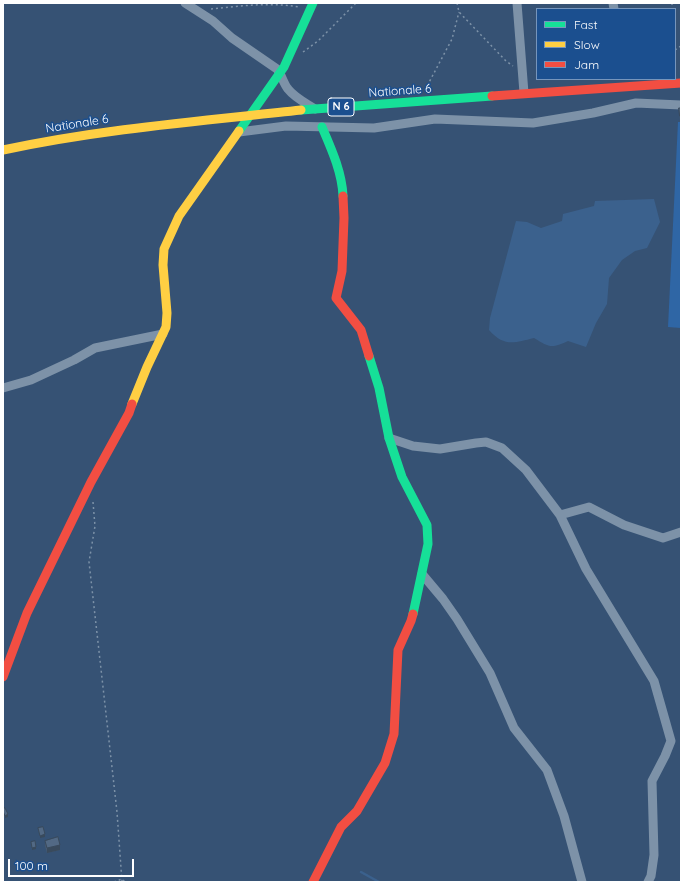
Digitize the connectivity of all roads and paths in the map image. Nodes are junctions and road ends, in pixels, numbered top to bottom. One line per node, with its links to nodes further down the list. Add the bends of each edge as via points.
1 (185, 3): 6 (street)
2 (356, 3): 8 (path, via 318,41)
3 (457, 3): 7 (path)
4 (517, 3): 9 (street)
5 (312, 6): 6 (path, via 262,5); 10 (street)
6 (196, 10): 10 (street)
7 (459, 12): 9 (path, via 510,65); 13 (path, via 452,39)
8 (301, 54)
9 (522, 70): 12 (street)
10 (280, 73): 15 (street, via 287,89); 16 (street)
11 (675, 82): 12 (street, Nationale 6 / N 6)
12 (524, 93): 13 (street, Nationale 6 / N 6)
13 (419, 102): 15 (street, Nationale 6 / N 6)
14 (681, 106): 17 (street, via 636,103 534,123 435,119 374,128)
15 (314, 109): 16 (street, Nationale 6 / N 6)
16 (251, 115): 18 (street); 19 (street, Nationale 6 / N 6, via 125,129)
17 (322, 127): 18 (street, via 286,126); 22 (street, via 334,152 343,189 342,271 336,298 361,330 380,388)
18 (239, 132): 20 (street, via 179,216 164,249 167,313)
19 (3, 150)
20 (163, 334): 21 (street, via 95,348 31,380); 27 (street, via 129,413 91,482 27,613)
21 (3, 388)
22 (389, 438): 24 (street, via 413,446 440,449 486,442 502,448 526,470); 26 (street, via 402,477 427,525 428,544)
23 (92, 497): 28 (path, via 95,526 89,562)
24 (560, 515): 25 (street, via 589,507 624,525 663,538); 33 (street, via 586,569 654,681 671,741 652,781 654,855)
25 (681, 532)
26 (422, 574): 31 (street, via 411,621 398,650 394,734 385,762 357,811 341,827); 32 (street, via 457,619 490,673 514,728 547,770 564,816)
27 (3, 677)
28 (122, 879): 29 (path); 30 (path)
29 (114, 882)
30 (123, 882)
31 (313, 882)
32 (582, 882)
33 (648, 882)

